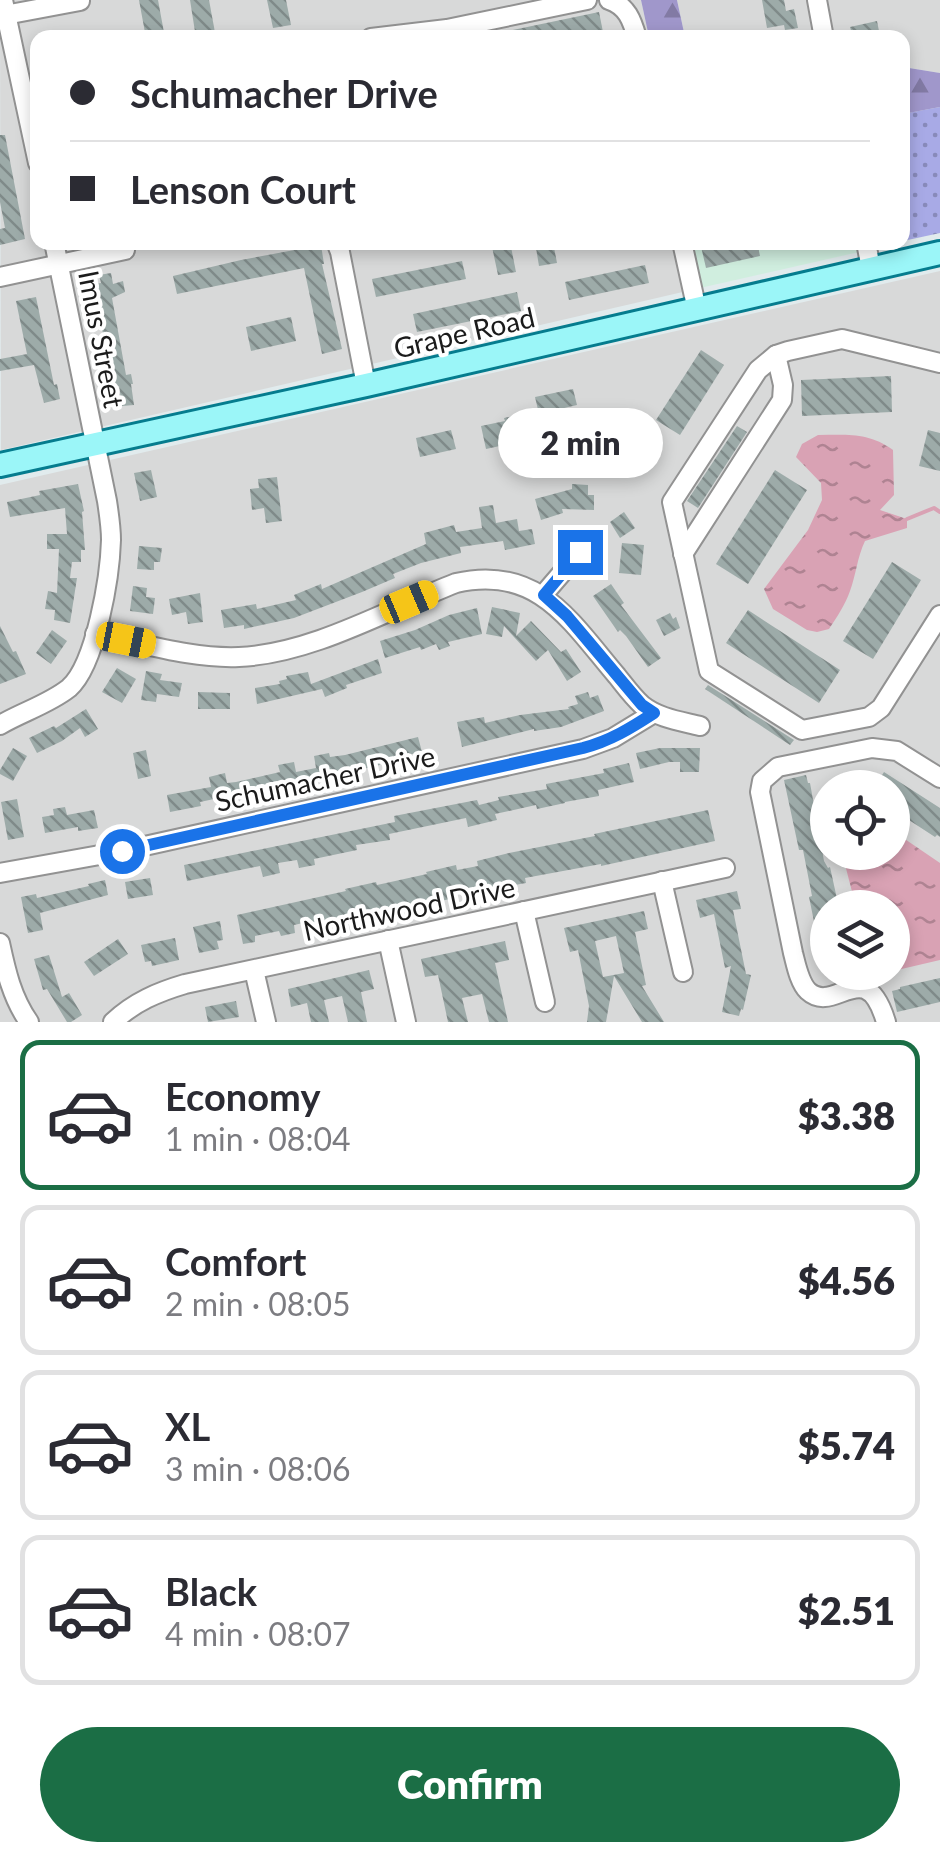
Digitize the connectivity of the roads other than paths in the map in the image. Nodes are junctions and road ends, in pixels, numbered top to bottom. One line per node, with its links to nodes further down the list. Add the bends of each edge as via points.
1 (587, 0): 6 (street)
2 (817, 0): 8 (street)
3 (80, 1): 5 (street)
4 (616, 3): 7 (street)
5 (3, 10): 9 (street)
6 (439, 30)
7 (634, 30)
8 (823, 30)
9 (30, 128)
10 (55, 250): 16 (street, Imus Street)
11 (124, 250): 16 (street)
12 (339, 250): 22 (street)
13 (684, 250): 19 (street)
14 (867, 250): 17 (street)
15 (940, 253): 17 (main road, Grape Road)
16 (58, 264): 18 (street); 23 (street, Imus Street)
17 (871, 269): 19 (main road, Grape Road)
18 (0, 277)
19 (697, 310): 22 (main road, Grape Road)
20 (776, 355): 21 (street, via 842,339); 26 (street, via 782,400); 26 (street, via 758,370 672,502)
21 (940, 363)
22 (366, 386): 23 (main road, Grape Road)
23 (95, 446): 24 (main road, Grape Road); 29 (street, Imus Street, via 111,539)
24 (0, 465)
25 (580, 552): 27 (street)
26 (683, 554): 28 (street, via 709,671 802,730 869,717 881,708)
27 (544, 595): 29 (street, via 508,581 473,579 303,646 257,656 218,657); 30 (street)
28 (940, 615)
29 (96, 634): 31 (street, Imus Street, via 82,672 66,690)
30 (654, 713): 32 (street); 35 (street, Schumacher Drive, via 583,748)
31 (0, 725)
32 (700, 726)
33 (940, 778): 47 (street, via 897,751 872,748 778,767 762,781 806,990 826,996 868,990)
34 (725, 868): 36 (street, Northwood Drive)
35 (0, 874)
36 (662, 881): 37 (street, Northwood Drive); 41 (street)
37 (524, 911): 38 (street, Northwood Drive); 42 (street)
38 (388, 940): 40 (street, Northwood Drive); 46 (street)
39 (1, 953): 43 (street)
40 (254, 970): 44 (street, Northwood Drive, via 167,990); 45 (street)
41 (683, 972)
42 (545, 1002)
43 (29, 1022)
44 (113, 1022)
45 (266, 1022)
46 (406, 1022)
47 (886, 1022)

